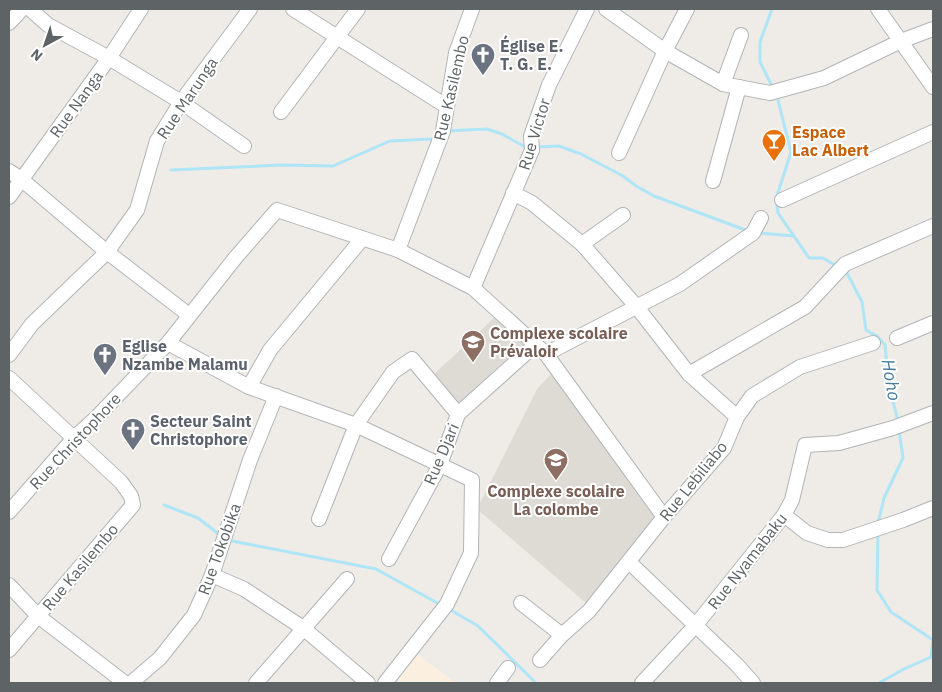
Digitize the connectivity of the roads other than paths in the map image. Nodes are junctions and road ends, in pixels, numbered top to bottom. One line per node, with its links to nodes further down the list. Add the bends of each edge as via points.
1 (22, 9): 12 (street)
2 (30, 9): 18 (street, via 48,25)
3 (141, 9): 18 (street, Rue Nanga)
4 (250, 9): 22 (street, Rue Marunga)
5 (293, 9): 15 (street)
6 (358, 9): 15 (street)
7 (472, 9): 23 (street, Rue Kasilembo, via 456,53)
8 (587, 9): 31 (street, Rue Victor, via 549,85 531,136 532,150)
9 (606, 9): 17 (street)
10 (687, 9): 17 (street)
11 (878, 9): 16 (street)
12 (9, 23)
13 (933, 29): 16 (street)
14 (741, 35): 19 (street)
15 (337, 38): 23 (street); 24 (street)
16 (901, 41): 20 (street); 21 (street, via 824,78 775,91)
17 (665, 51): 19 (street); 27 (street)
18 (109, 58): 22 (street); 29 (street, Rue Nanga)
19 (723, 84): 21 (street)
20 (933, 86)
21 (739, 87): 30 (street)
22 (181, 102): 26 (street); 40 (street, Rue Marunga, via 157,141 137,210)
23 (446, 106): 39 (street, Rue Kasilembo, via 443,131)
24 (281, 112)
25 (933, 132): 33 (street)
26 (244, 146)
27 (619, 153)
28 (9, 171): 29 (street)
29 (21, 179): 32 (street, Rue Nanga); 40 (street)
30 (713, 181)
31 (513, 193): 38 (street, via 532,203); 41 (street, Rue Victor)
32 (9, 197)
33 (782, 200)
34 (623, 215): 38 (street)
35 (761, 218): 42 (street, Rue Djari, via 753,233 680,284)
36 (933, 226): 50 (street, via 842,269 805,307)
37 (362, 239): 39 (street); 43 (street, Rue Christophore, via 278,210); 52 (street, via 270,350)
38 (582, 244): 42 (street)
39 (398, 250): 41 (street)
40 (107, 252): 43 (street); 49 (street, Rue Marunga, via 32,324)
41 (473, 288): 48 (street)
42 (636, 306): 48 (street, Rue Djari); 50 (street)
43 (188, 315): 46 (street, Rue Christophore)
44 (932, 325): 45 (street)
45 (897, 338)
46 (168, 343): 52 (street); 58 (street, Rue Christophore)
47 (873, 343): 56 (street, Rue Lebiliabo, via 800,367 752,396)
48 (541, 349): 55 (street, Rue Djari); 63 (street)
49 (9, 355)
50 (689, 374): 56 (street)
51 (9, 378): 58 (street)
52 (249, 387): 53 (street)
53 (276, 396): 57 (street); 67 (street, Rue Tokobika, via 250,460)
54 (933, 413): 62 (street, Rue Nyamabaku, via 839,444 805,445 792,500)
55 (458, 414): 57 (street, via 412,359 393,372); 59 (street, Rue Djari)
56 (737, 417): 63 (street, Rue Lebiliabo, via 724,448)
57 (356, 425): 59 (street); 64 (street)
58 (74, 438): 61 (street, Rue Christophore); 71 (street, Rue Kasilembo, via 121,482 133,505)
59 (440, 465): 65 (street, Rue Djari); 82 (street, via 472,480 471,553 445,606)
60 (933, 508): 62 (street, via 843,540 828,540 807,533)
61 (9, 512)
62 (784, 515): 72 (street, Rue Nyamabaku)
63 (664, 517): 66 (street, Rue Lebiliabo)
64 (319, 519)
65 (389, 560)
66 (629, 562): 72 (street); 74 (street, Rue Lebiliabo, via 589,612)
67 (212, 575): 73 (street, via 244,589); 79 (street, Rue Tokobika, via 194,614 160,658)
68 (347, 579): 73 (street)
69 (9, 585): 71 (street)
70 (521, 603): 74 (street)
71 (38, 616): 75 (street, Rue Kasilembo); 78 (street)
72 (695, 626): 84 (street, Rue Nyamabaku); 85 (street)
73 (303, 628): 80 (street); 81 (street)
74 (562, 634): 76 (street, Rue Lebiliabo)
75 (9, 650)
76 (540, 660)
77 (508, 668): 83 (street)
78 (125, 683)
79 (131, 683)
80 (256, 683)
81 (368, 683)
82 (386, 683)
83 (497, 683)
84 (642, 683)
85 (753, 683)

